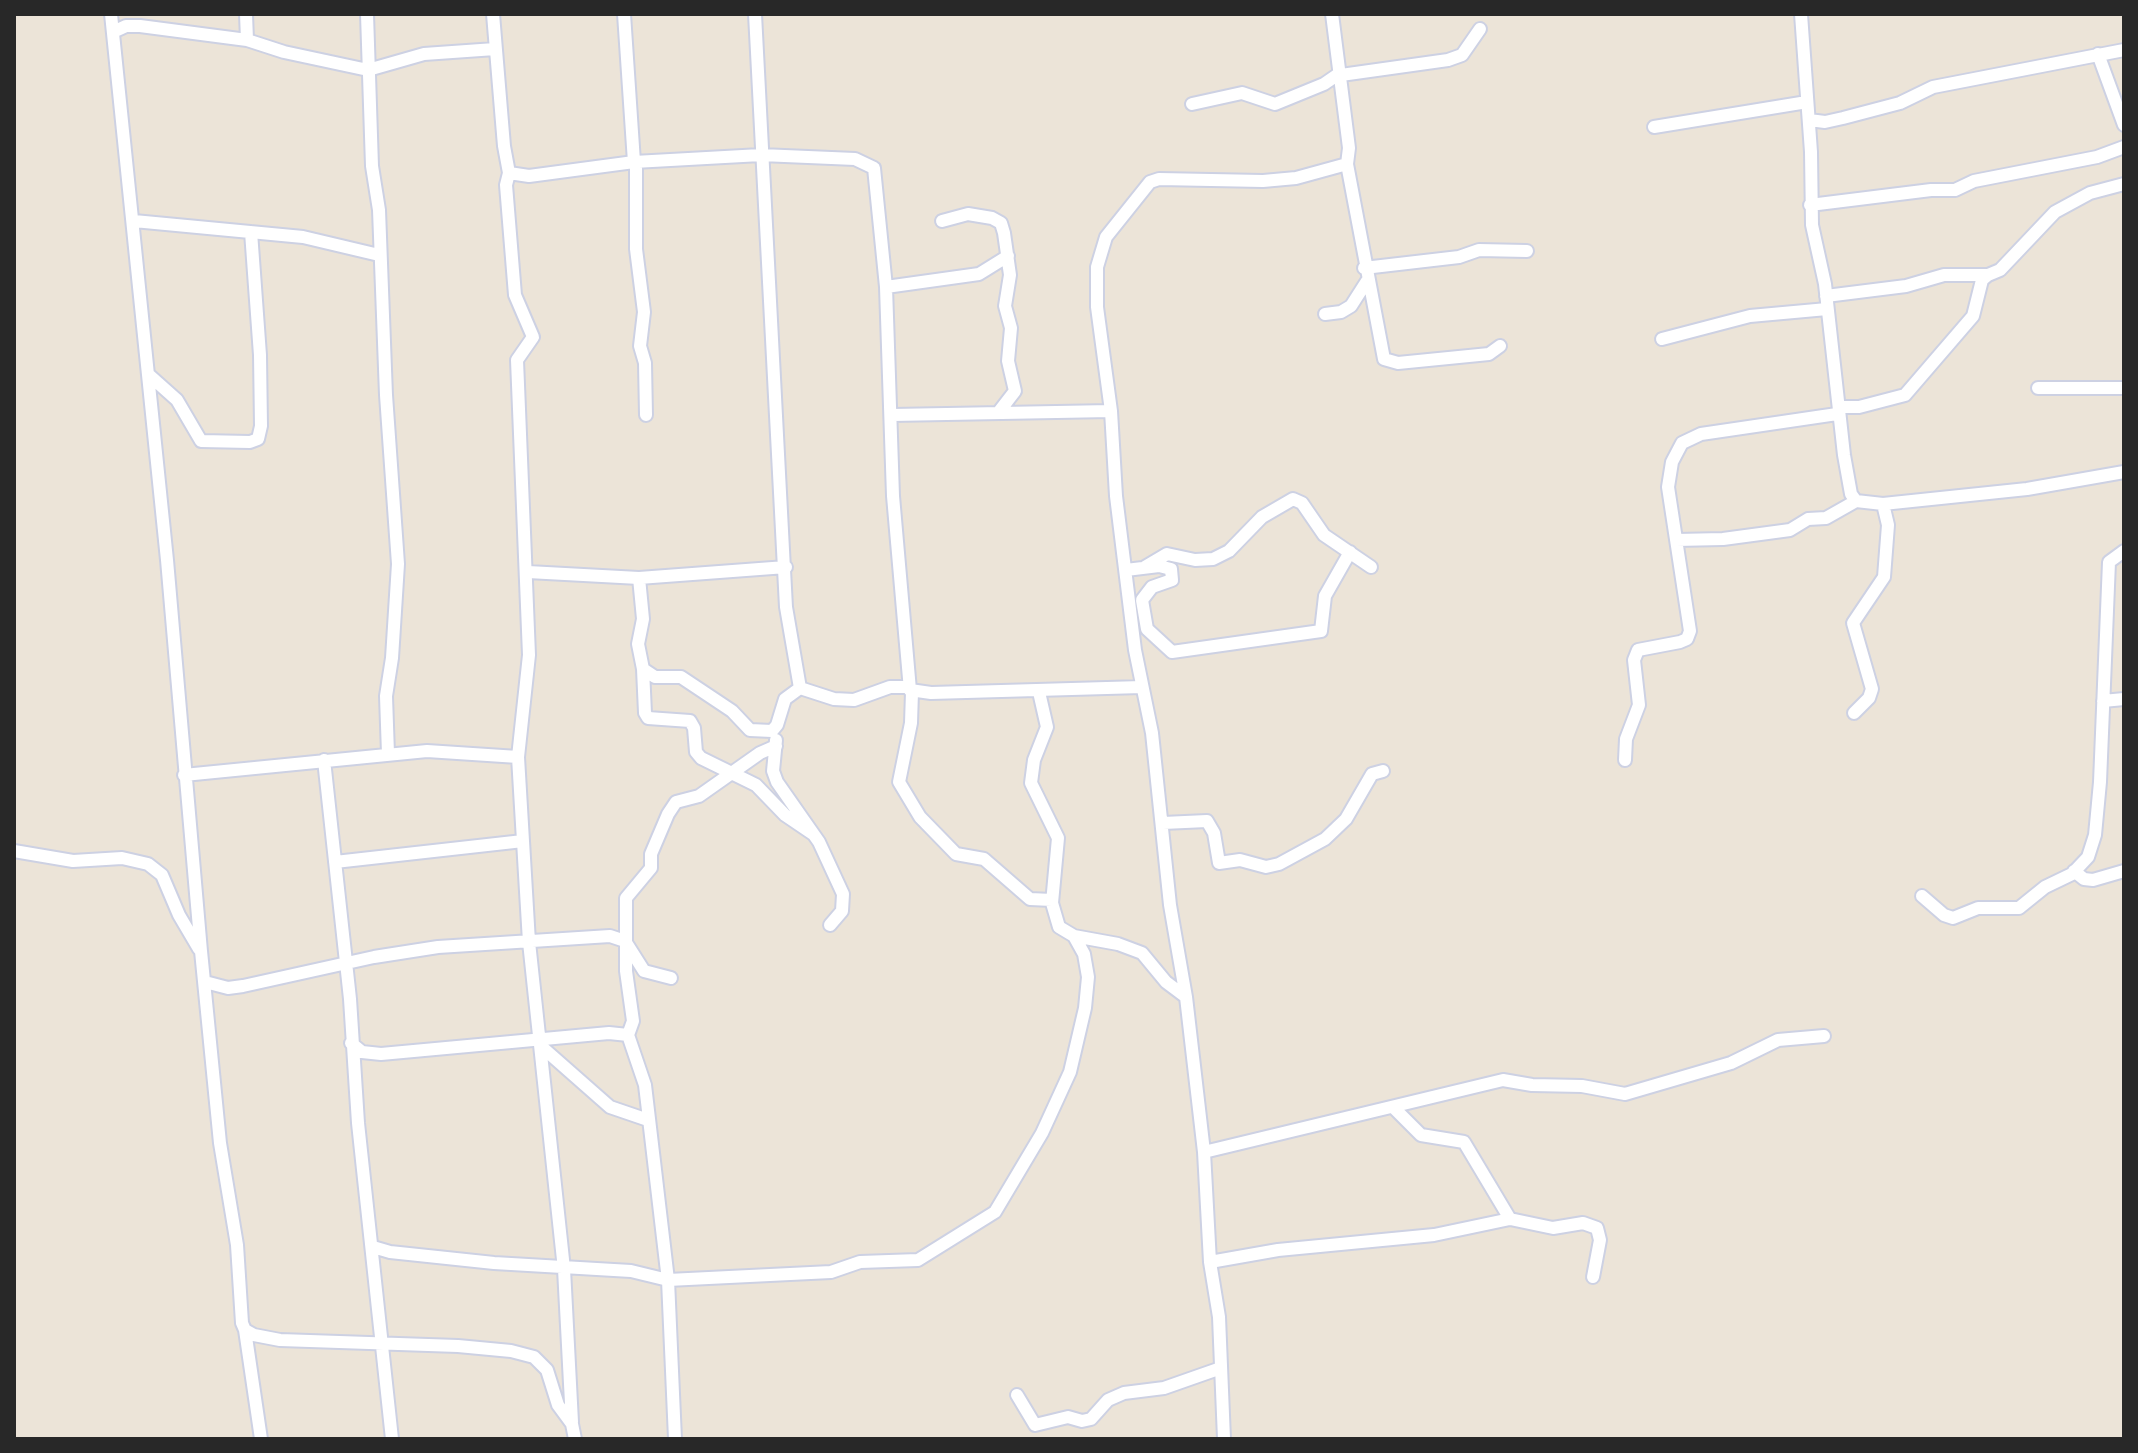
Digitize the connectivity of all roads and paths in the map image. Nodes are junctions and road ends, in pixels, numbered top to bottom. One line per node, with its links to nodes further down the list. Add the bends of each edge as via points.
1 (111, 14): 12 (street)
2 (138, 14): 10 (street)
3 (246, 14): 13 (street)
4 (367, 14): 17 (street)
5 (493, 14): 14 (street)
6 (624, 14): 26 (street)
7 (755, 14): 25 (street)
8 (1332, 14): 18 (street)
9 (1801, 14): 19 (street)
10 (131, 26): 12 (street); 13 (street)
11 (1480, 29): 18 (street, via 1462,55 1448,60)
12 (113, 32): 31 (street)
13 (247, 40): 17 (street)
14 (495, 49): 17 (street, via 424,54); 28 (street)
15 (2124, 50): 16 (street)
16 (2098, 54): 21 (street, via 1933,87 1900,103 1843,118); 22 (street)
17 (368, 70): 35 (street)
18 (1340, 74): 20 (street, via 1275,104 1242,93); 27 (street)
19 (1807, 102): 21 (street); 23 (street)
20 (1192, 104)
21 (1809, 120): 30 (street)
22 (2124, 125)
23 (1654, 127)
24 (2124, 147): 30 (street, via 1974,181 1955,190)
25 (761, 155): 26 (street); 39 (street, via 855,159 874,168); 58 (street)
26 (635, 162): 28 (street, via 529,176); 50 (street)
27 (1347, 164): 37 (street); 48 (street, via 1296,178 1159,179 1144,188 1106,237 1097,267)
28 (509, 173): 62 (street, via 515,295 533,337 517,360)
29 (2124, 184): 38 (street, via 2090,193 2055,212 2000,270)
30 (1810, 205): 40 (street)
31 (134, 221): 33 (street); 44 (street)
32 (942, 221): 36 (street, via 968,214 992,218 1001,223)
33 (251, 232): 35 (street, via 303,237); 44 (street, via 260,355 258,439 201,441 177,400)
34 (1527, 251): 37 (street, via 1479,250)
35 (379, 255): 74 (street, via 398,564 386,696)
36 (1008, 256): 39 (street, via 979,274); 49 (street, via 1005,306 1015,391)
37 (1366, 274): 41 (street, via 1351,306); 43 (street, via 1384,359 1398,363 1489,354)
38 (1988, 275): 40 (street, via 1944,275); 47 (street, via 1973,316 1905,395)
39 (886, 287): 51 (street)
40 (1827, 302): 42 (street); 47 (street)
41 (1325, 314)
42 (1662, 339)
43 (1500, 346)
44 (149, 375): 80 (street)
45 (2038, 388): 46 (street)
46 (2124, 388)
47 (1838, 410): 53 (street); 55 (street, via 1688,438 1669,475)
48 (1111, 411): 49 (street); 61 (street)
49 (998, 413): 51 (street)
50 (646, 415)
51 (892, 415): 67 (street, via 893,496)
52 (2124, 472): 54 (street, via 2027,489)
53 (1856, 501): 54 (street); 55 (street, via 1790,530)
54 (1883, 504): 71 (street, via 1888,525 1884,577 1853,623 1872,689)
55 (1676, 540): 77 (street, via 1690,631 1680,642 1638,650 1634,660 1639,705 1626,739)
56 (2124, 551): 70 (street, via 2109,562)
57 (1350, 552): 59 (street); 60 (street, via 1324,535 1302,503 1293,499 1262,517 1229,551 1213,559 1167,554); 60 (street, via 1325,596 1321,631 1172,652 1147,629 1142,600 1152,587 1172,580 1171,569)
58 (786, 567): 63 (street); 66 (street, via 786,607)
59 (1371, 567)
60 (1142, 569): 61 (street)
61 (1126, 570): 65 (street)
62 (528, 572): 63 (street); 75 (street, via 529,655)
63 (639, 578): 64 (street)
64 (643, 669): 72 (street, via 655,677 681,677 732,711 750,730 762,733); 79 (street, via 648,718 690,721 701,758)
65 (1142, 687): 68 (street); 81 (street)
66 (800, 688): 67 (street, via 854,700 890,687); 72 (street, via 785,699)
67 (910, 690): 68 (street); 89 (street, via 911,723 899,782 920,817 950,850 984,859 1030,899)
68 (1039, 692): 89 (street, via 1047,727 1031,783 1058,838)
69 (2124, 699): 70 (street)
70 (2103, 701): 86 (street, via 2095,835 2088,857)
71 (1854, 713)
72 (777, 725): 73 (street)
73 (776, 746): 79 (street); 82 (street, via 777,782)
74 (388, 754): 75 (street); 76 (street)
75 (518, 757): 83 (street)
76 (324, 760): 80 (street); 85 (street)
77 (1625, 760)
78 (1383, 771): 81 (street, via 1372,774 1346,819 1325,839 1279,864 1219,863 1207,821)
79 (734, 772): 82 (street); 92 (street, via 699,796 676,802 668,814 651,854 651,868 626,898)
80 (184, 775): 94 (street)
81 (1163, 823): 98 (street)
82 (813, 834): 90 (street, via 843,894 842,911)
83 (523, 841): 85 (street); 93 (street)
84 (14, 851): 94 (street, via 73,861 122,858 148,864 162,875)
85 (335, 862): 95 (street)
86 (2074, 871): 87 (street, via 2093,880); 88 (street, via 2019,908 1978,908 1953,918)
87 (2124, 871)
88 (1922, 896)
89 (1052, 900): 91 (street, via 1059,927)
90 (830, 925)
91 (1074, 936): 98 (street, via 1142,953); 111 (street, via 1088,977 1073,1063 1037,1145 995,1212 909,1263 860,1262 831,1272)
92 (625, 941): 93 (street, via 610,936); 96 (street, via 644,971); 99 (street, via 633,1021)
93 (529, 942): 95 (street, via 438,947); 102 (street)
94 (201, 951): 97 (street)
95 (345, 965): 97 (street, via 228,988); 101 (street)
96 (671, 978)
97 (205, 982): 112 (street)
98 (1186, 997): 105 (street)
99 (628, 1035): 102 (street, via 609,1033); 104 (street, via 645,1085)
100 (1824, 1036): 103 (street, via 1778,1040 1731,1063 1625,1094 1503,1080)
101 (351, 1043): 102 (street, via 362,1052 381,1054); 107 (street)
102 (542, 1045): 104 (street, via 610,1107); 109 (street)
103 (1395, 1109): 105 (street); 106 (street, via 1421,1135 1464,1142)
104 (648, 1120): 111 (street)
105 (1204, 1152): 108 (street)
106 (1510, 1219): 108 (street, via 1434,1235); 110 (street, via 1553,1228 1583,1223 1597,1228)
107 (373, 1247): 109 (street); 113 (street)
108 (1210, 1262): 114 (street)
109 (564, 1269): 111 (street, via 631,1271); 116 (street)
110 (1593, 1277)
111 (668, 1280): 120 (street)
112 (245, 1330): 113 (street, via 280,1340); 117 (street)
113 (379, 1344): 116 (street, via 458,1346 534,1357 547,1370 558,1405); 118 (street)
114 (1221, 1368): 115 (street, via 1164,1388 1124,1393 1082,1421 1068,1417 1035,1425); 121 (street)
115 (1017, 1395)
116 (572, 1424): 119 (street)
117 (261, 1439)
118 (392, 1439)
119 (575, 1439)
120 (675, 1439)
121 (1224, 1439)

